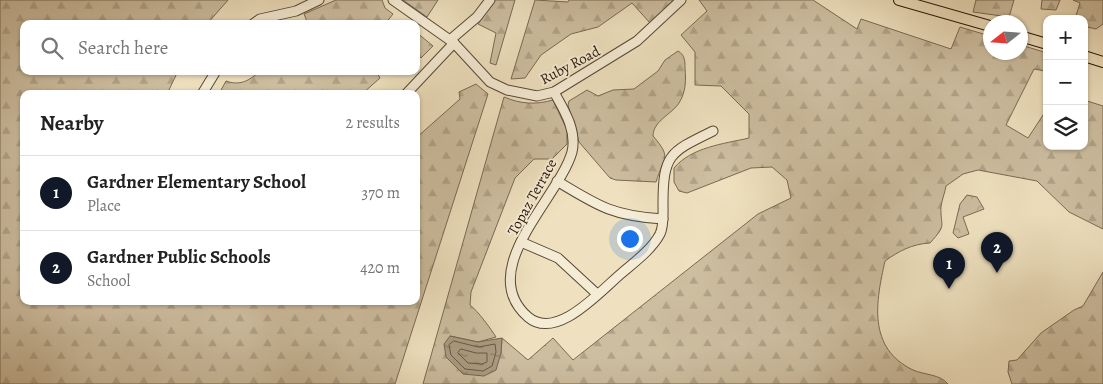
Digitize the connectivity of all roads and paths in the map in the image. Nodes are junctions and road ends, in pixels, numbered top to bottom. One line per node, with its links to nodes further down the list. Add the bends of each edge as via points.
1 (319, 0): 6 (street, via 296,11)
2 (393, 0): 9 (street, Ruby Road)
3 (490, 0): 9 (street)
4 (682, 0): 16 (street, Ruby Road, via 637,41)
5 (900, 0): 7 (main road)
6 (260, 20)
7 (983, 24)
8 (1028, 38): 10 (main road)
9 (452, 42): 15 (street); 16 (street, Ruby Road, via 494,85 527,95)
10 (1043, 43)
11 (1088, 57): 12 (main road)
12 (1103, 62)
13 (214, 75): 14 (street)
14 (204, 90)
15 (410, 90)
16 (554, 92): 18 (street, Topaz Terrace, via 573,137 572,152)
17 (713, 131): 19 (street, Topaz Terrace, via 674,152 665,166)
18 (557, 181): 19 (street, via 611,212); 20 (street, Topaz Terrace, via 526,229)
19 (663, 219): 21 (street, Topaz Terrace, via 660,233 651,246)
20 (522, 242): 21 (street, via 558,258); 21 (street, Topaz Terrace, via 509,281 512,298 532,320 562,321)
21 (597, 294)

